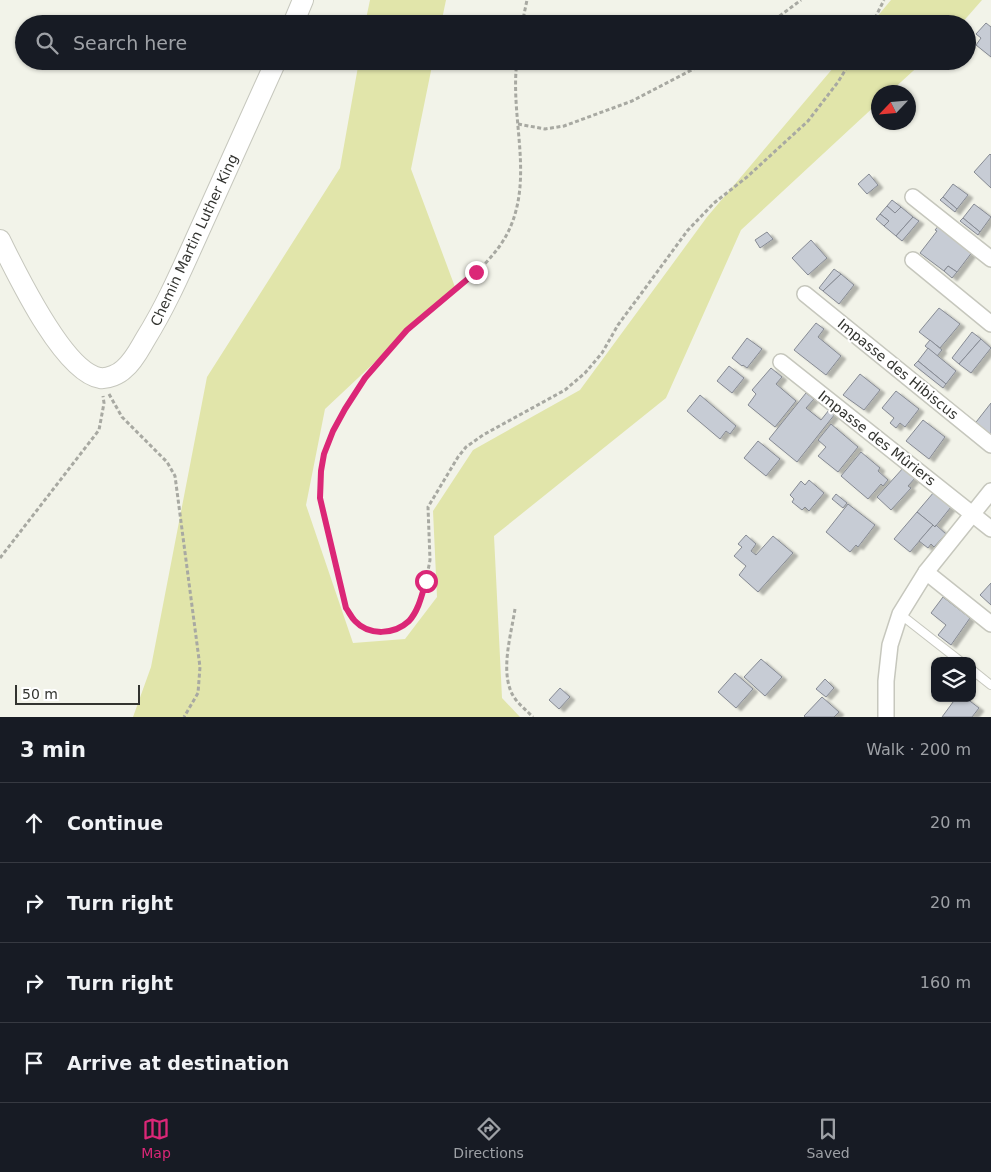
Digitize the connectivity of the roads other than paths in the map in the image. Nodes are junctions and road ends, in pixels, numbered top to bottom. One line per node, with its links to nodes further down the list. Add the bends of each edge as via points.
1 (303, 0): 2 (street)
2 (297, 15)
3 (272, 70): 5 (street, Chemin Martin Luther King, via 164,310 137,353 125,368 113,376 101,378 86,372 68,355 46,326)
4 (913, 197): 6 (street)
5 (0, 240)
6 (991, 259)
7 (913, 260): 9 (street)
8 (805, 294): 11 (street, Impasse des Hibiscus)
9 (991, 324)
10 (781, 362): 13 (street, Impasse des Mûriers)
11 (991, 445)
12 (991, 491): 13 (street)
13 (973, 514): 14 (street, Impasse des Mûriers); 15 (street)
14 (991, 528)
15 (926, 572): 16 (street); 17 (street)
16 (900, 614): 18 (lane); 21 (street, via 890,645)
17 (991, 624)
18 (955, 657)
19 (976, 673): 20 (lane)
20 (991, 685)
21 (886, 717)

